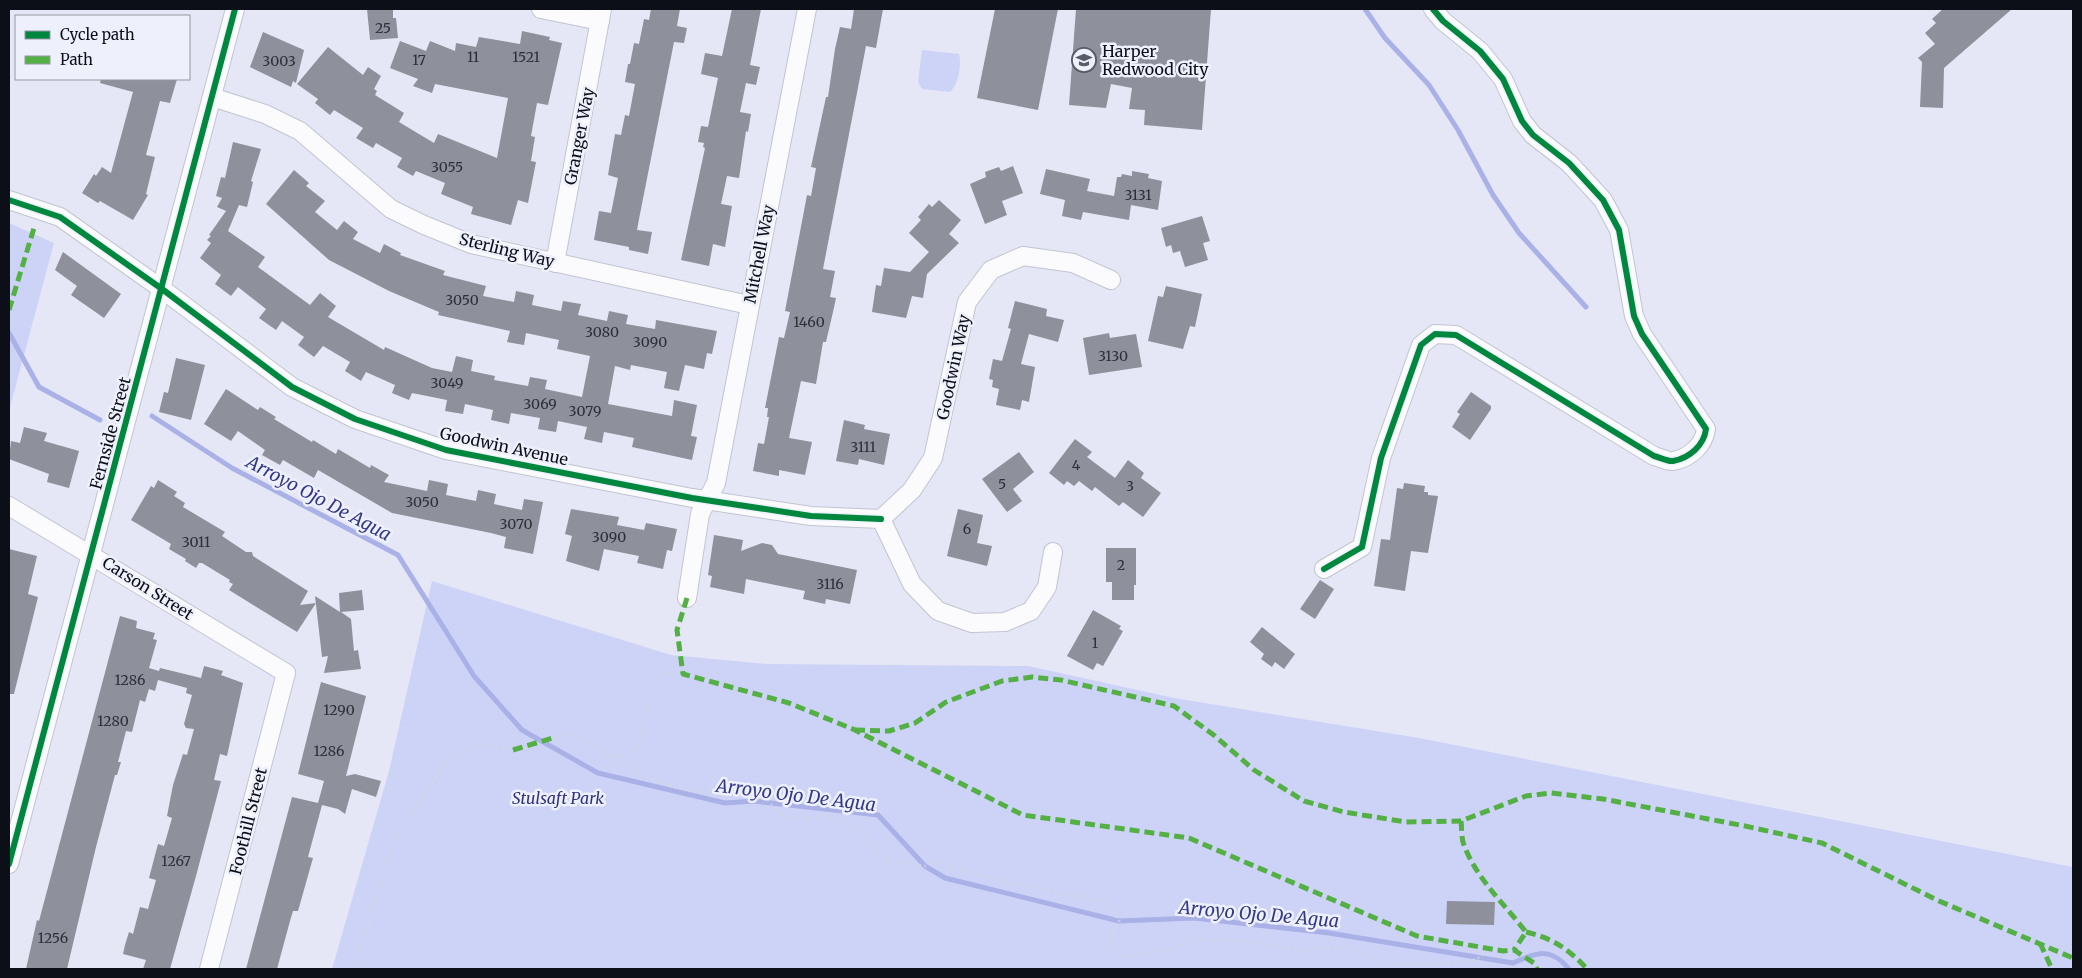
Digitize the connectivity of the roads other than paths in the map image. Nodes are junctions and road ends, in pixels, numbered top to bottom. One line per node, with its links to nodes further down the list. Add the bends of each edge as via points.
1 (235, 9): 6 (street, Fernside Street)
2 (541, 9): 5 (street)
3 (807, 9): 11 (street, Mitchell Way)
4 (1433, 9): 17 (street, via 1480,51 1503,79 1522,121 1533,135 1569,163 1603,200 1619,230 1634,316 1642,334 1698,414 1706,429 1705,440 1692,453 1672,461 1654,456 1456,335 1435,334 1421,345 1381,458 1362,546)
5 (601, 15): 8 (street, Granger Way)
6 (212, 97): 8 (street, Sterling Way, via 265,114 300,131 391,208 424,225 470,244); 10 (street, Fernside Street)
7 (9, 200): 10 (street, Goodwin Avenue, via 60,217)
8 (555, 263): 11 (street, Sterling Way)
9 (1111, 280): 14 (street, Goodwin Way, via 1073,263 1023,256 991,270 967,302 933,458 912,490)
10 (162, 289): 12 (street, Goodwin Avenue, via 292,387 355,419 446,450); 16 (street, Fernside Street)
11 (749, 305): 12 (street, Mitchell Way, via 716,483)
12 (709, 499): 14 (street, Goodwin Avenue, via 811,516); 18 (street, Mitchell Way, via 700,514)
13 (9, 506): 16 (street, Carson Street)
14 (880, 519): 15 (street, via 912,584 938,611 972,623 1005,622 1031,611 1047,587)
15 (1053, 552)
16 (91, 553): 19 (street, Carson Street); 20 (street, Fernside Street)
17 (1324, 569)
18 (686, 598)
19 (286, 673): 21 (street, Foothill Street)
20 (9, 864)
21 (209, 969)

